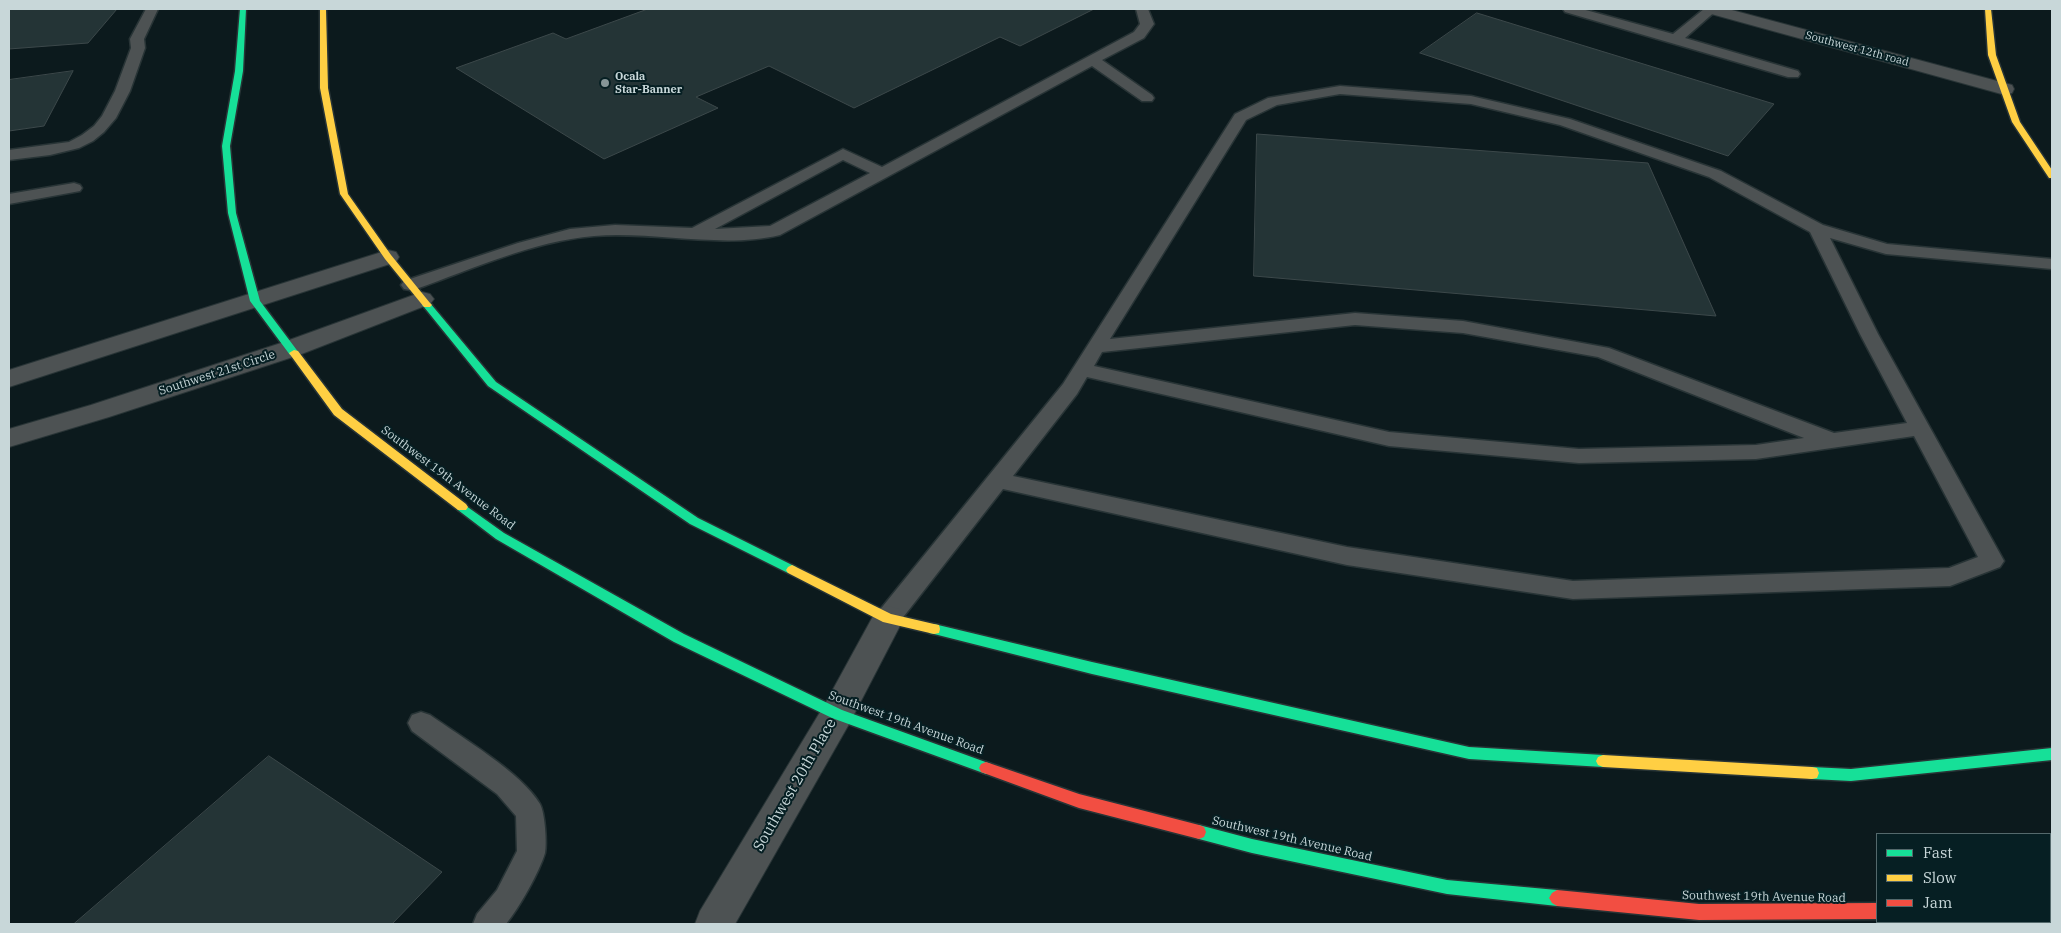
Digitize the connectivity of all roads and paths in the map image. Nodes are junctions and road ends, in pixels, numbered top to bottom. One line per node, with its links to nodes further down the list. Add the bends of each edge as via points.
1 (152, 9): 13 (lane, via 137,39 138,48 119,102 94,135 73,145)
2 (244, 9): 23 (main road, Southwest 19th Avenue Road, via 239,71 226,146 232,213)
3 (324, 9): 20 (main road, via 324,88 344,194)
4 (1142, 9): 9 (lane, via 1147,24 1139,35)
5 (1569, 9): 8 (lane)
6 (1711, 9): 8 (lane); 11 (street, Southwest 12th road)
7 (1988, 9): 11 (main road, via 1992,55)
8 (1675, 39): 10 (lane)
9 (1093, 60): 12 (lane); 14 (lane)
10 (1793, 74)
11 (2004, 90): 15 (main road, via 2016,122)
12 (1147, 98)
13 (9, 155)
14 (882, 173): 19 (lane, via 774,231 749,235); 19 (lane, via 843,154)
15 (2052, 176)
16 (74, 188): 17 (lane)
17 (9, 199)
18 (1817, 229): 21 (lane, via 1886,250); 24 (lane, via 1715,174 1564,122 1481,102 1340,90 1273,101 1240,117); 28 (lane)
19 (695, 232): 22 (lane, via 638,229 565,236 547,240)
20 (388, 257): 22 (main road); 23 (street)
21 (2052, 264)
22 (416, 292): 25 (street, Southwest 21st Circle); 32 (main road, via 492,384 694,521)
23 (255, 301): 25 (main road, Southwest 19th Avenue Road); 27 (street)
24 (1096, 347): 26 (lane); 30 (lane, via 1355,319 1463,327 1602,352)
25 (290, 349): 29 (street, Southwest 21st Circle); 33 (main road, Southwest 19th Avenue Road, via 338,412 500,536 679,638)
26 (1082, 370): 30 (lane, via 1389,439 1579,456 1756,452); 31 (lane)
27 (9, 379)
28 (1920, 428): 30 (lane); 31 (lane, via 1992,561 1950,577 1573,590 1347,556)
29 (9, 438)
30 (1833, 441)
31 (998, 480): 32 (lane)
32 (888, 618): 33 (street, Southwest 20th Place); 35 (main road, via 1092,668 1469,753 1852,775)
33 (837, 714): 36 (main road, Southwest 19th Avenue Road, via 1079,801 1252,846 1447,887 1698,912); 38 (street, Southwest 20th Place)
34 (421, 723): 37 (lane, via 506,785 530,812 531,852 507,900)
35 (2052, 754)
36 (1876, 911)
37 (488, 924)
38 (714, 924)

